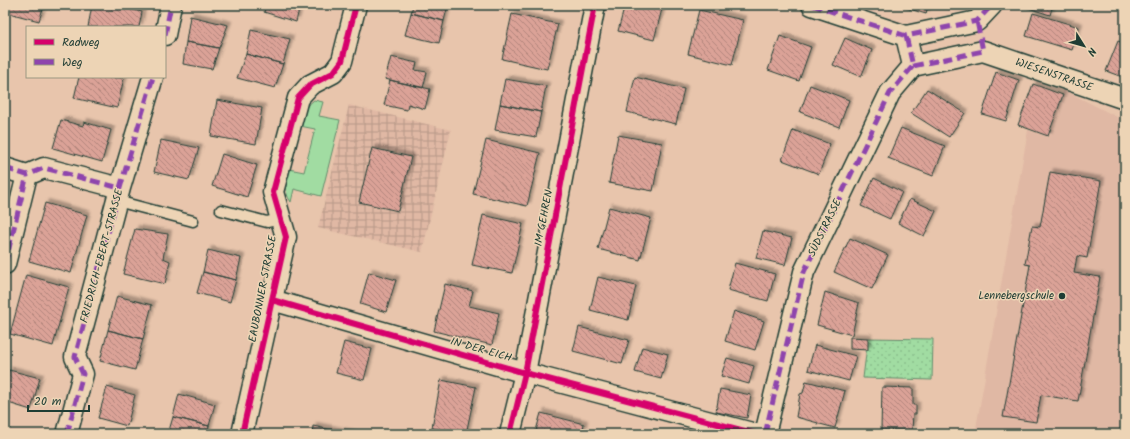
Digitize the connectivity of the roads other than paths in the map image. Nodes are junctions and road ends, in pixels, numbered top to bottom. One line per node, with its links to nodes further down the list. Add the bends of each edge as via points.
1 (171, 5): 7 (street)
2 (356, 5): 17 (street, EAUBONNER STRASSE, via 342,61 332,73 310,85 298,98 273,192)
3 (595, 5): 21 (street, IM GEHREN)
4 (812, 5): 8 (street)
5 (992, 5): 6 (street)
6 (977, 21): 8 (street); 9 (street)
7 (166, 30)
8 (906, 36): 10 (street)
9 (984, 51): 10 (street); 12 (street, WIESENSTRASSE)
10 (913, 66): 26 (street, SÜDSTRASSE, via 890,93 804,272)
11 (153, 78): 15 (street, FRIEDRICH-EBERT-STRASSE)
12 (1125, 99)
13 (5, 168): 14 (street)
14 (27, 175): 15 (street, via 44,168); 19 (street)
15 (118, 195): 18 (lane); 22 (street, FRIEDRICH-EBERT-STRASSE, via 75,357 83,374)
16 (221, 210): 17 (lane, via 267,222)
17 (281, 219): 20 (street, EAUBONNER STRASSE, via 286,237)
18 (193, 220)
19 (5, 264)
20 (272, 300): 21 (street, IN DER EICH); 23 (street, EAUBONNER STRASSE)
21 (525, 373): 24 (street, IM GEHREN); 25 (street, IN DER EICH)
22 (67, 434)
23 (242, 434)
24 (510, 434)
25 (756, 434)
26 (765, 434)

